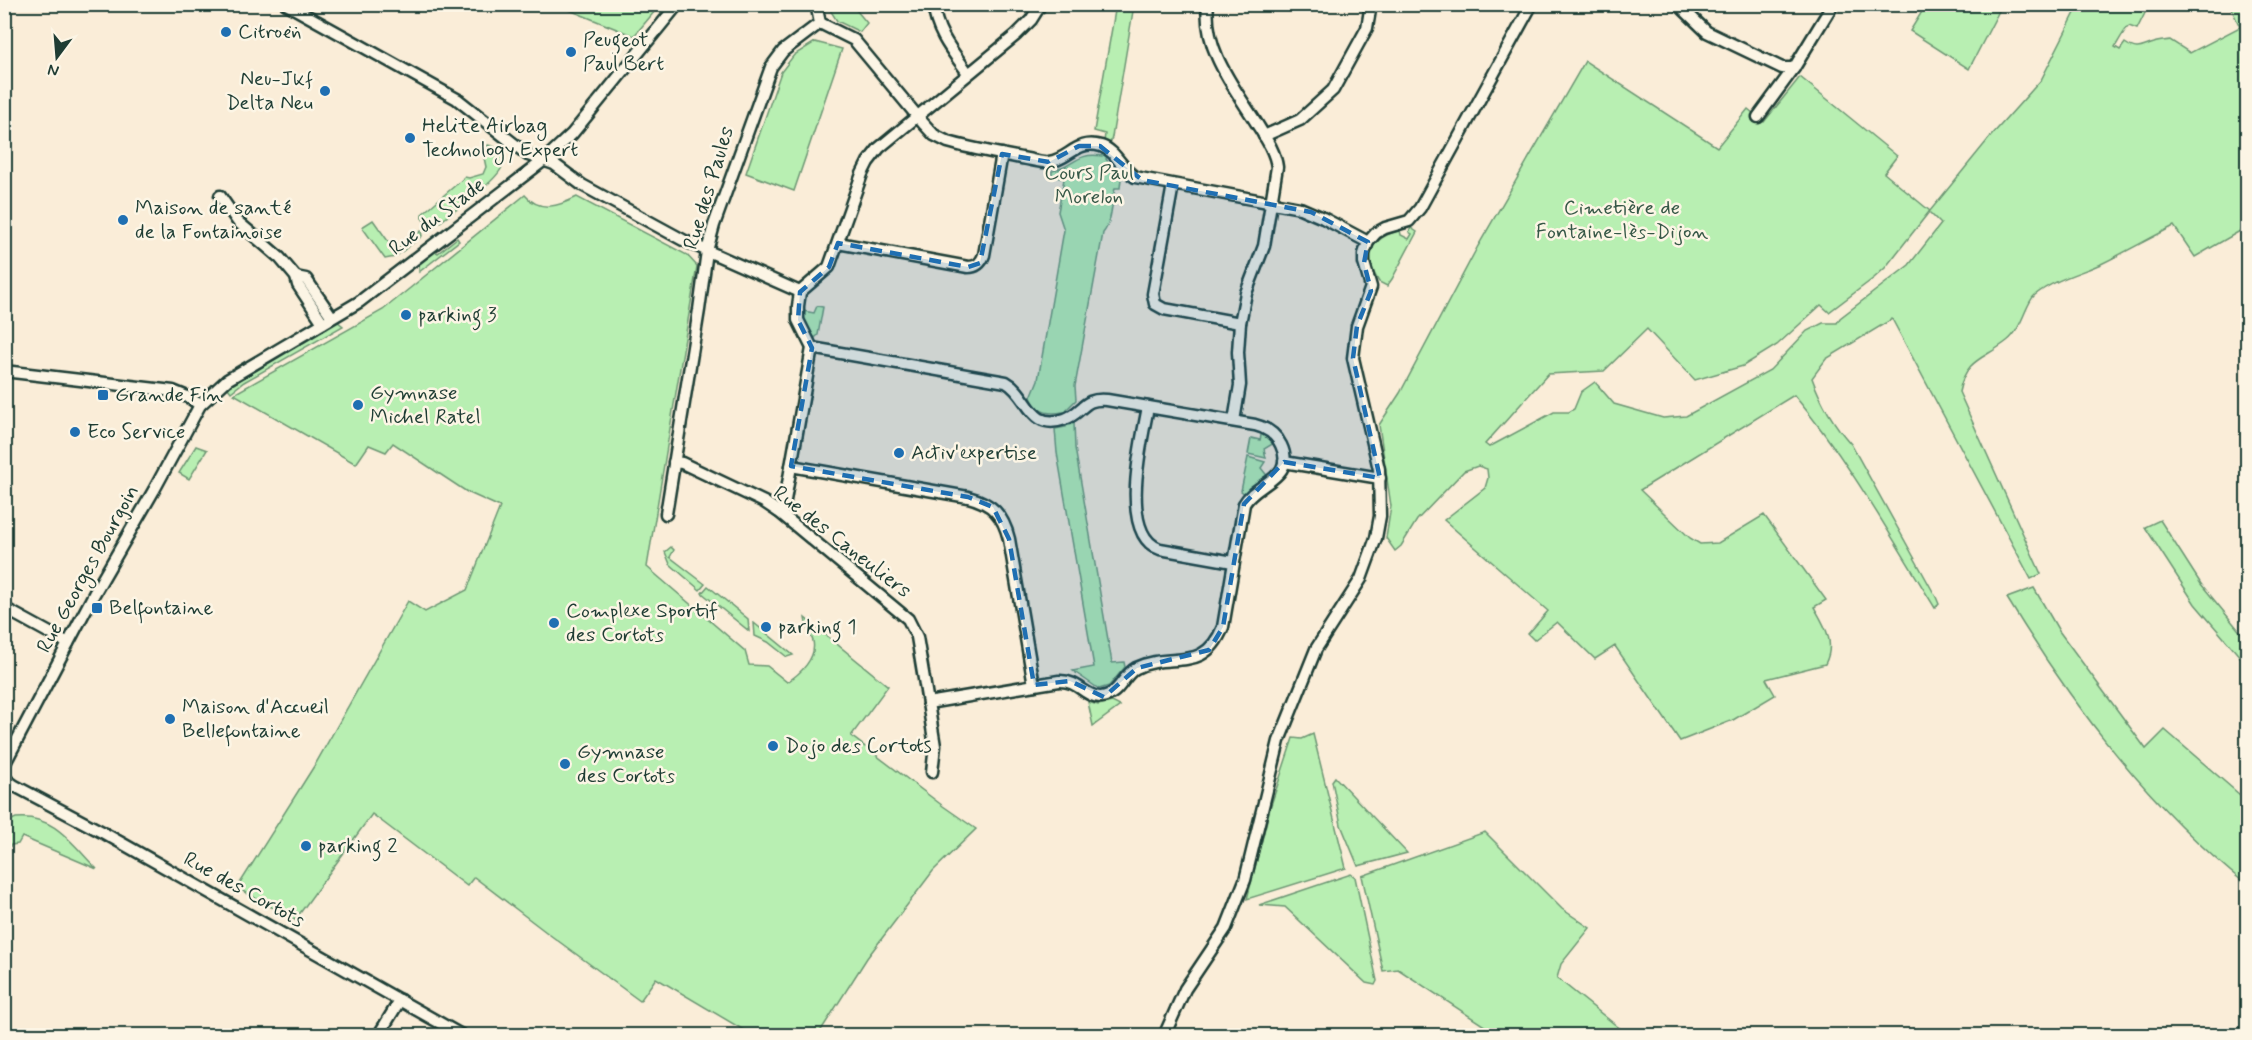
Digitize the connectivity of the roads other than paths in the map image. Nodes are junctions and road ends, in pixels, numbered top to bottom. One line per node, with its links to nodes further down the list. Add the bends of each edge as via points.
1 (286, 4): 18 (street, via 457,99 528,155)
2 (678, 4): 18 (street, Rue du Stade, via 572,134)
3 (816, 4): 11 (street)
4 (933, 4): 13 (street, via 943,39)
5 (1041, 4): 13 (street, via 1016,35)
6 (1209, 4): 16 (street, via 1209,35 1216,54)
7 (1371, 4): 16 (street, via 1367,28 1333,90 1300,120)
8 (1532, 4): 22 (street, via 1420,208 1409,221 1385,228)
9 (1678, 4): 12 (street, via 1707,32 1782,68)
10 (1833, 4): 12 (street)
11 (820, 23): 14 (street, via 854,40); 24 (street, Rue des Paules, via 783,51 766,78)
12 (1794, 68): 15 (street)
13 (968, 73): 14 (street)
14 (916, 115): 17 (street, via 934,135 948,142); 23 (street, via 868,162)
15 (1758, 117)
16 (1264, 135): 21 (street, via 1277,167)
17 (1002, 154): 19 (street, via 1049,162 1079,146 1092,144 1112,152 1134,177); 23 (street, via 984,255 976,266)
18 (543, 160): 24 (street, via 603,197); 26 (street, Rue du Stade, via 359,302)
19 (1173, 185): 21 (street); 27 (street, via 1155,303 1164,309)
20 (220, 196): 26 (street, via 238,222 280,258)
21 (1272, 202): 22 (street, via 1311,212); 27 (street, via 1264,246)
22 (1368, 242): 37 (street, via 1364,262 1371,291 1357,326 1353,358)
23 (838, 243): 25 (street, via 829,267)
24 (707, 251): 25 (street); 34 (street, Rue des Paules)
25 (800, 292): 28 (street, via 798,320)
26 (328, 320): 30 (street, Rue du Stade, via 227,380)
27 (1240, 323): 33 (street, via 1240,385)
28 (812, 348): 32 (street, via 1006,382 1020,393 1033,414 1050,421 1066,419 1098,399); 36 (street)
29 (4, 371): 31 (street, via 172,391)
30 (210, 395): 31 (street, Rue Georges Bourgoin)
31 (200, 405): 42 (street, Rue Georges Bourgoin)
32 (1148, 407): 33 (street); 40 (street, via 1134,487 1144,539 1160,549)
33 (1234, 421): 35 (street, via 1271,432 1281,444)
34 (674, 462): 38 (street, Rue des Caneuliers); 39 (street, Rue des Paules)
35 (1284, 462): 37 (street); 40 (street, via 1276,476 1253,492 1244,504)
36 (791, 466): 38 (street, via 784,506); 43 (street, via 968,497 993,507 1003,520 1009,539)
37 (1380, 478): 51 (street, via 1380,516 1369,559 1356,587 1316,649 1274,759 1245,880 1226,928 1185,989)
38 (778, 512): 44 (street, Rue des Caneuliers, via 908,619 916,633)
39 (666, 514)
40 (1233, 562): 43 (street, via 1223,627 1203,654 1137,668 1117,690 1104,697 1093,696 1065,680)
41 (4, 608): 42 (street)
42 (68, 643): 45 (street, Rue Georges Bourgoin)
43 (1034, 685): 44 (street)
44 (928, 703): 46 (street, Rue des Caneuliers, via 935,746)
45 (4, 765)
46 (932, 772)
47 (4, 778): 48 (street, Rue des Cortots)
48 (400, 1000): 49 (street); 50 (street, Rue des Cortots)
49 (378, 1035)
50 (463, 1035)
51 (1164, 1035)

